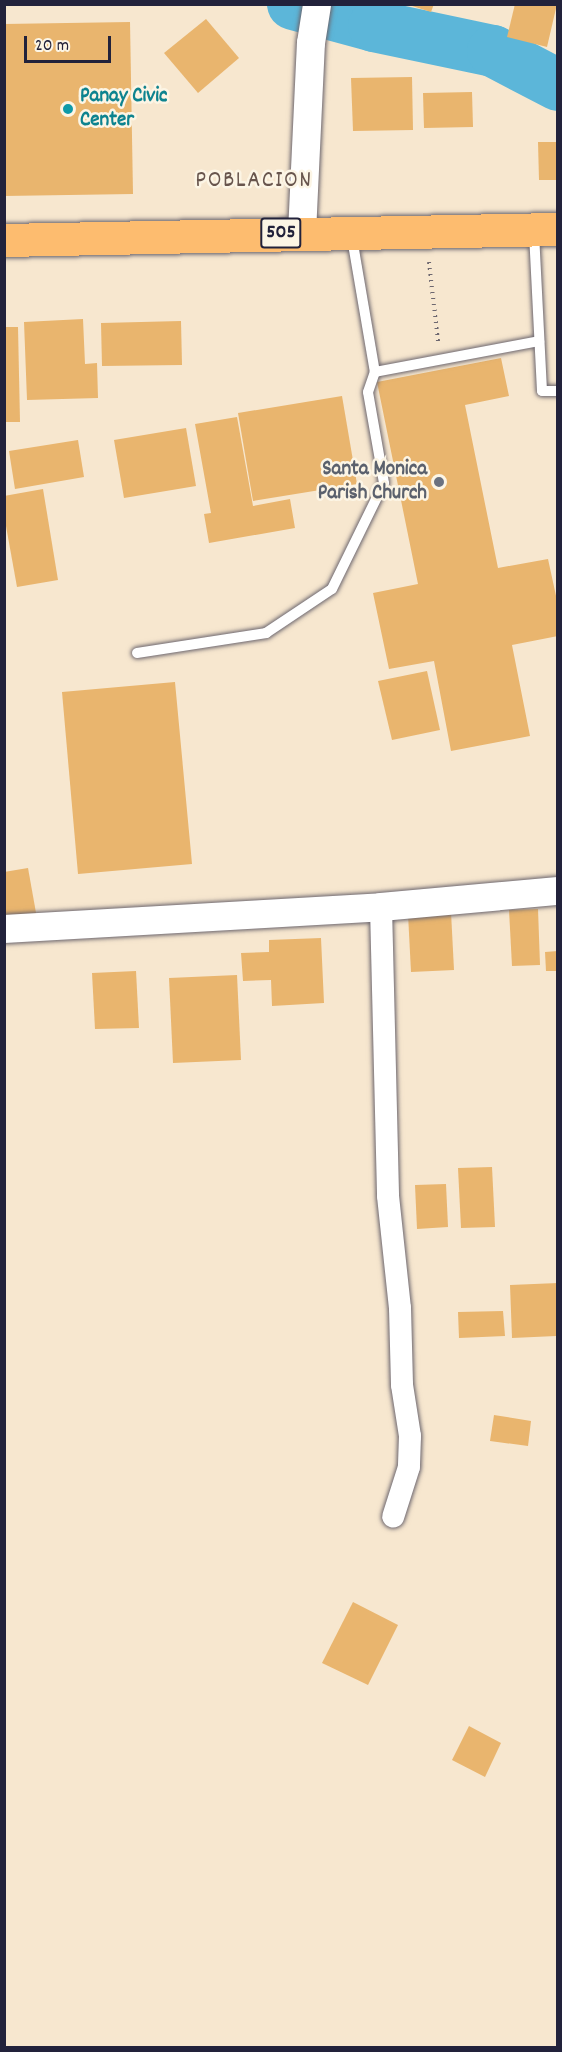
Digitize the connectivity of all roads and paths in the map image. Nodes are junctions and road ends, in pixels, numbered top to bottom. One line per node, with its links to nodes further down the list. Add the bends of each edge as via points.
1 (317, 4): 5 (street, via 311,43)
2 (546, 230): 3 (main road, 505); 7 (lane)
3 (426, 231): 4 (main road, 505); 8 (path)
4 (351, 232): 5 (main road, 505); 9 (lane)
5 (302, 233): 6 (main road, 505)
6 (4, 240)
7 (539, 341): 8 (lane); 10 (lane, via 542,391)
8 (440, 359): 9 (lane)
9 (375, 372): 11 (lane, via 368,392 384,483 332,589 266,633)
10 (558, 391)
11 (137, 653)
12 (558, 891): 13 (street)
13 (381, 907): 14 (street); 15 (street, via 388,1196 400,1308 402,1385 410,1436 409,1467)
14 (4, 929)
15 (393, 1517)

